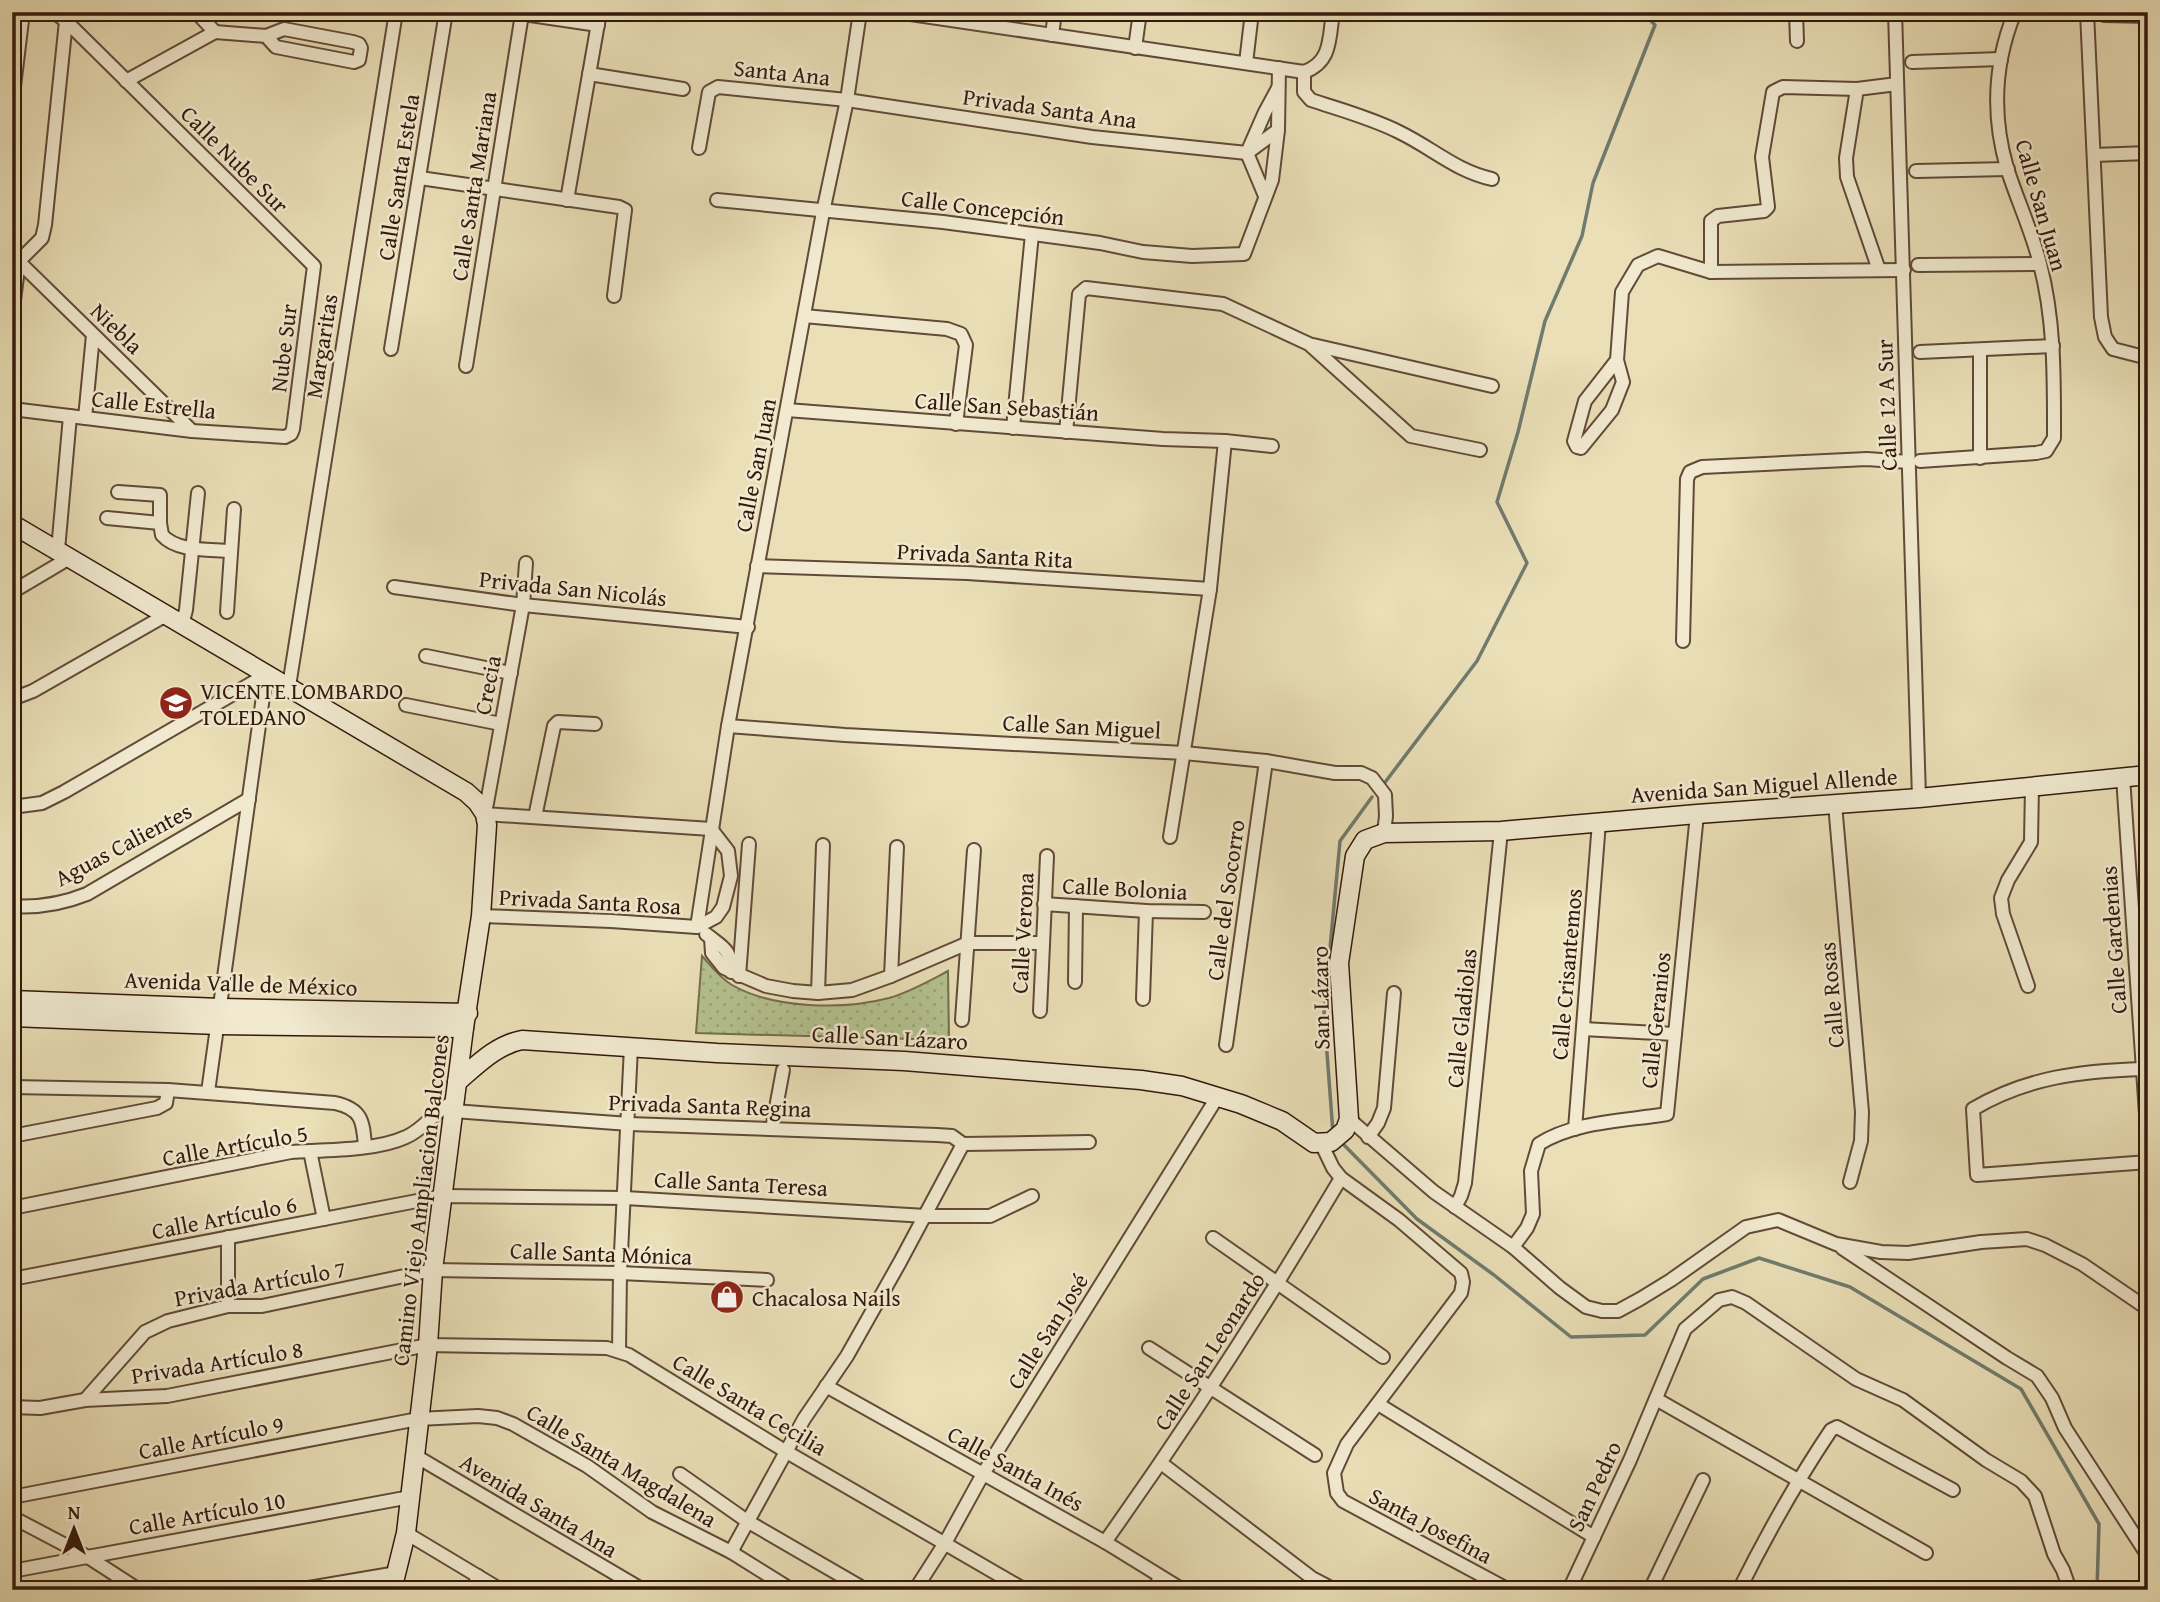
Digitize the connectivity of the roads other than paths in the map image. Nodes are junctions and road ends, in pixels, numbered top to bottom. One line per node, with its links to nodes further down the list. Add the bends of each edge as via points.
1 (23, 12): 39 (street)
2 (54, 12): 21 (street, Calle Nube Sur)
3 (196, 12): 22 (street)
4 (396, 12): 112 (street, Margaritas)
5 (446, 12): 47 (street, Calle Santa Estela)
6 (860, 12): 38 (street, Calle San Juan)
7 (897, 12): 19 (street)
8 (1055, 12): 23 (street)
9 (1140, 12): 26 (street)
10 (1252, 12): 29 (street)
11 (1333, 12): 31 (street, via 1325,58)
12 (1796, 12): 25 (street)
13 (1895, 12): 34 (street, Calle 12 A Sur)
14 (2015, 12): 27 (street, Calle San Juan)
15 (2087, 12): 44 (street)
16 (516, 13): 20 (street); 49 (street, Calle Santa Mariana)
17 (2104, 15): 18 (street)
18 (2148, 16)
19 (980, 18): 23 (street)
20 (599, 19): 32 (street)
21 (66, 21): 33 (street, Calle Nube Sur); 55 (street, via 45,226 42,238)
22 (215, 32): 24 (street); 33 (street)
23 (1052, 35): 26 (street)
24 (265, 36): 24 (street, via 276,47 359,60 361,48 353,42 284,29)
25 (1797, 41)
26 (1135, 48): 29 (street)
27 (2001, 59): 28 (street); 45 (street, Calle San Juan, via 1996,111)
28 (1912, 62)
29 (1246, 63): 30 (street)
30 (1279, 68): 31 (street); 35 (street)
31 (1304, 72): 48 (street, via 1304,92 1311,100 1396,131 1455,166)
32 (589, 74): 36 (street); 51 (street)
33 (126, 81): 58 (street, Calle Nube Sur)
34 (1897, 84): 37 (street); 60 (street, Calle 12 A Sur)
35 (1280, 85): 40 (street); 42 (street)
36 (683, 89)
37 (1857, 89): 59 (street, via 1847,177); 61 (street, via 1783,87 1773,92 1762,157 1768,206 1764,211 1718,216 1711,221)
38 (847, 100): 41 (street, Santa Ana, via 713,88); 42 (street, Privada Santa Ana, via 1092,137); 53 (street, Calle San Juan)
39 (12, 103)
40 (1278, 130): 42 (street); 50 (street, via 1272,180)
41 (699, 148)
42 (1247, 153): 50 (street)
43 (2148, 153): 44 (street)
44 (2094, 155): 71 (street, via 2105,337 2113,349)
45 (2008, 169): 46 (street); 56 (street, Calle San Juan)
46 (1916, 171)
47 (420, 178): 49 (street); 68 (street, Calle Santa Estela)
48 (1492, 179)
49 (494, 189): 51 (street); 73 (street, Calle Santa Mariana)
50 (1265, 196): 54 (street, Calle Concepción, via 1244,254 1143,252)
51 (567, 200): 62 (street, via 625,210)
52 (716, 200): 53 (street, Calle Concepción)
53 (823, 212): 54 (street, Calle Concepción); 64 (street, Calle San Juan)
54 (1032, 234): 80 (street)
55 (15, 258): 63 (street); 65 (street, Niebla)
56 (2040, 264): 57 (street); 67 (street, Calle San Juan)
57 (1918, 265)
58 (314, 267): 83 (street, Nube Sur)
59 (1879, 270): 60 (street); 61 (street)
60 (1904, 270): 88 (street, Calle 12 A Sur)
61 (1711, 272): 72 (street, via 1658,256 1638,265 1622,292)
62 (614, 296)
63 (12, 316)
64 (804, 316): 76 (street, Calle San Juan); 79 (street, via 961,334 967,345)
65 (93, 335): 78 (street); 81 (street, Niebla)
66 (1309, 344): 74 (street); 82 (street, via 1223,304 1086,288 1079,294); 86 (street, via 1411,436)
67 (2053, 346): 69 (street); 87 (street, Calle San Juan, via 2054,438 2046,451)
68 (391, 349)
69 (1980, 350): 70 (street); 87 (street)
70 (1920, 352)
71 (2148, 358)
72 (1618, 360): 72 (street, via 1585,401 1574,441 1577,447 1581,448 1612,410 1623,382)
73 (466, 366)
74 (1492, 386)
75 (12, 409): 77 (street, Calle Estrella)
76 (787, 410): 79 (street, Calle San Sebastián); 99 (street, Calle San Juan)
77 (70, 416): 78 (street, Calle Estrella); 97 (street)
78 (85, 418): 81 (street, Calle Estrella)
79 (956, 424): 80 (street, Calle San Sebastián)
80 (1013, 428): 82 (street, Calle San Sebastián)
81 (192, 431): 83 (street, Calle Estrella)
82 (1066, 432): 84 (street, Calle San Sebastián)
83 (291, 434)
84 (1225, 441): 85 (street, Calle San Sebastián); 101 (street)
85 (1272, 446)
86 (1480, 450)
87 (1980, 458): 88 (street)
88 (1915, 461): 108 (street, via 1702,467 1690,472); 123 (street, Calle 12 A Sur)
89 (118, 492): 93 (street, via 160,495)
90 (198, 493): 95 (street)
91 (234, 509): 96 (street)
92 (107, 518): 93 (street)
93 (160, 523): 95 (street, via 167,541)
94 (12, 524): 97 (main road)
95 (191, 548): 96 (street); 106 (street)
96 (230, 551): 104 (street)
97 (64, 554): 102 (street); 105 (main road)
98 (526, 562): 103 (street, Crecia)
99 (757, 566): 101 (street, Privada Santa Rita, via 967,573); 107 (street, Calle San Juan)
100 (394, 587): 103 (street, Privada San Nicolás)
101 (1210, 589): 118 (street)
102 (12, 592)
103 (523, 605): 107 (street, Privada San Nicolás); 110 (street, Crecia)
104 (227, 612)
105 (166, 615): 106 (main road); 113 (street)
106 (182, 625): 111 (main road)
107 (748, 628): 117 (street, Calle San Juan)
108 (1683, 641)
109 (426, 656): 110 (street)
110 (511, 673): 115 (street, Crecia)
111 (266, 675): 112 (main road); 124 (street); 126 (street, via 64,792 42,803)
112 (289, 686): 127 (main road, via 466,792)
113 (12, 699)
114 (406, 705): 115 (street)
115 (501, 724): 127 (street, Crecia)
116 (595, 724): 129 (street, via 558,722 554,726)
117 (728, 726): 118 (street, Calle San Miguel); 131 (street, Calle San Juan)
118 (1184, 752): 119 (street, Calle San Miguel); 134 (street)
119 (1266, 761): 133 (street, Calle San Miguel, via 1373,778 1385,795); 165 (street, Calle del Socorro)
120 (2148, 775): 121 (main road, Avenida San Miguel Allende)
121 (2123, 777): 122 (main road, Avenida San Miguel Allende); 149 (street, Calle Gardenias)
122 (2032, 786): 123 (main road, Avenida San Miguel Allende); 153 (street, via 2031,842 2001,898)
123 (1919, 797): 125 (main road, Avenida San Miguel Allende)
124 (249, 799): 141 (street, Aguas Calientes, via 87,894 63,903); 159 (street)
125 (1835, 804): 128 (main road, Avenida San Miguel Allende); 188 (street, Calle Rosas, via 1862,1112 1861,1141)
126 (12, 807)
127 (485, 814): 129 (street); 145 (main road, Camino Viejo Ampliacion Balcones)
128 (1697, 814): 130 (main road, Avenida San Miguel Allende); 164 (street, Calle Geranios)
129 (535, 817): 131 (street)
130 (1599, 822): 132 (main road, Avenida San Miguel Allende); 163 (street, Calle Crisantemos)
131 (711, 829): 146 (street, Calle San Juan); 146 (street, via 728,851 731,876 723,907)
132 (1501, 831): 133 (main road, Avenida San Miguel Allende); 192 (street, Calle Gladiolas, via 1465,1183)
133 (1384, 832): 178 (main road, San Lázaro, via 1365,840 1355,856 1339,963)
134 (1170, 837)
135 (749, 844): 150 (street)
136 (823, 845): 154 (street)
137 (897, 847): 151 (street)
138 (974, 850): 147 (street)
139 (1047, 856): 140 (street, Calle Verona)
140 (1044, 904): 142 (street, Calle Bolonia); 148 (street, Calle Verona)
141 (12, 906)
142 (1076, 906): 143 (street, Calle Bolonia); 152 (street)
143 (1146, 911): 144 (street, Calle Bolonia); 156 (street)
144 (1203, 912)
145 (481, 916): 146 (street, Privada Santa Rosa); 162 (main road, Camino Viejo Ampliacion Balcones)
146 (697, 928): 150 (street, via 722,946 732,959)
147 (968, 943): 148 (street); 151 (street); 161 (street)
148 (1043, 943): 158 (street, Calle Verona)
149 (2142, 971): 167 (street, Calle Gardenias)
150 (735, 974): 154 (street, via 766,986)
151 (891, 976): 154 (street, via 852,990)
152 (1075, 982)
153 (2028, 986)
154 (818, 993)
155 (1394, 993): 180 (street, via 1384,1108)
156 (1143, 999)
157 (12, 1000): 159 (main road, Avenida Valle de México)
158 (1040, 1011)
159 (220, 1016): 160 (main road, Avenida Valle de México); 162 (main road, Avenida Valle de México); 172 (street)
160 (12, 1017)
161 (962, 1020)
162 (466, 1021): 169 (main road, Camino Viejo Ampliacion Balcones)
163 (1583, 1029): 164 (street); 177 (street, Calle Crisantemos)
164 (1675, 1034): 177 (street, Calle Geranios, via 1667,1114)
165 (1226, 1045)
166 (631, 1047): 169 (main road, Calle San Lázaro, via 509,1042); 173 (main road, Calle San Lázaro, via 904,1061 1141,1080); 175 (street)
167 (2143, 1069): 182 (street, Calle Gardenias); 186 (street, via 2048,1078 1998,1094 1973,1109 1977,1175)
168 (783, 1070): 176 (street)
169 (457, 1082): 174 (main road, Camino Viejo Ampliacion Balcones)
170 (12, 1087): 171 (street)
171 (168, 1090): 172 (street); 179 (street, via 166,1103 157,1108)
172 (208, 1092): 184 (street, via 346,1105 364,1123)
173 (1218, 1097): 178 (main road, Calle San Lázaro, via 1282,1121 1307,1140); 223 (street, Calle San José)
174 (454, 1106): 175 (street, Privada Santa Regina); 184 (street, Calle Artículo 5, via 408,1137); 189 (main road, Camino Viejo Ampliacion Balcones)
175 (629, 1124): 176 (street, Privada Santa Regina); 191 (street)
176 (772, 1129): 183 (street, Privada Santa Regina, via 952,1136)
177 (1575, 1129): 199 (street, Calle Geranios, via 1539,1143 1531,1171 1533,1214)
178 (1336, 1135): 180 (street); 187 (street, via 1333,1168)
179 (12, 1136)
180 (1368, 1137): 192 (street)
181 (1089, 1142): 183 (street, Privada Santa Regina)
182 (2148, 1143)
183 (963, 1144): 194 (street)
184 (365, 1146): 185 (street, Calle Artículo 5)
185 (310, 1151): 193 (street, Calle Artículo 5); 195 (street)
186 (2148, 1161)
187 (1341, 1178): 204 (street, Calle San Leonardo); 215 (street, via 1419,1236 1461,1273 1463,1282 1461,1293)
188 (1850, 1182)
189 (443, 1196): 191 (street, Calle Santa Teresa); 195 (street, Calle Artículo 6); 200 (main road, Camino Viejo Ampliacion Balcones)
190 (1032, 1196): 194 (street, Calle Santa Teresa, via 990,1216)
191 (625, 1198): 194 (street, Calle Santa Teresa); 201 (street)
192 (1455, 1207): 199 (street)
193 (12, 1208)
194 (926, 1216): 211 (street)
195 (324, 1219): 196 (street, Calle Artículo 6)
196 (228, 1237): 202 (street, Calle Artículo 6); 205 (street)
197 (1213, 1238): 204 (street)
198 (1836, 1244): 199 (street, via 1787,1222 1760,1222 1618,1311 1586,1307); 206 (street, via 1908,1253 2027,1239 2081,1264); 238 (street, via 2037,1376)
199 (1513, 1247)
200 (433, 1270): 201 (street, Calle Santa Mónica); 205 (street, Privada Artículo 7, via 262,1306); 207 (main road, Camino Viejo Ampliacion Balcones)
201 (620, 1273): 203 (street, Calle Santa Mónica); 209 (street)
202 (12, 1279)
203 (767, 1280)
204 (1278, 1285): 210 (street); 212 (street, Calle San Leonardo)
205 (228, 1306): 214 (street, Privada Artículo 7, via 168,1321 145,1332)
206 (2148, 1309)
207 (428, 1345): 209 (street, Calle Santa Cecilia); 214 (street, Privada Artículo 8, via 167,1396); 217 (main road, Camino Viejo Ampliacion Balcones)
208 (1149, 1348): 212 (street)
209 (619, 1350): 218 (street, Calle Santa Cecilia)
210 (1382, 1357)
211 (826, 1386): 218 (street); 223 (street, Calle Santa Inés)
212 (1212, 1387): 220 (street); 221 (street, Calle San Leonardo)
213 (1656, 1399): 225 (street); 232 (street, San Pedro); 260 (street, San Pedro, via 1685,1329 1719,1300 1732,1297 1746,1303 1856,1379 1903,1400 2021,1481 2035,1496)
214 (85, 1400): 216 (street, Privada Artículo 8, via 40,1408)
215 (1378, 1404): 232 (street); 256 (street, Santa Josefina, via 1339,1461 1334,1473 1337,1493 1343,1501)
216 (12, 1407)
217 (418, 1419): 219 (main road, Camino Viejo Ampliacion Balcones); 227 (street, Calle Artículo 9); 235 (street, Calle Santa Magdalena, via 478,1416 513,1423 587,1466 652,1512)
218 (785, 1451): 230 (street); 234 (street, Calle Santa Cecilia)
219 (414, 1455): 228 (main road, Camino Viejo Ampliacion Balcones); 248 (street, Avenida Santa Ana)
220 (1315, 1455)
221 (1161, 1463): 233 (street, Calle San Leonardo); 243 (street)
222 (680, 1474): 230 (street)
223 (983, 1474): 233 (street, Calle Santa Inés); 234 (street, Calle San José)
224 (1703, 1479): 258 (street)
225 (1797, 1480): 226 (street, via 1830,1430 1837,1427); 236 (street); 259 (street)
226 (1953, 1490)
227 (12, 1497)
228 (410, 1497): 231 (main road, Camino Viejo Ampliacion Balcones); 237 (street, Calle Artículo 10)
229 (12, 1517): 237 (street)
230 (747, 1521): 235 (street); 250 (street)
231 (405, 1533): 240 (street); 242 (main road, Camino Viejo Ampliacion Balcones)
232 (1594, 1536): 257 (street, San Pedro)
233 (1105, 1542): 241 (street, Calle Santa Inés)
234 (945, 1543): 251 (street, Calle San José); 252 (street, Calle Santa Cecilia)
235 (731, 1552): 249 (street, Calle Santa Magdalena)
236 (1926, 1553)
237 (88, 1556): 239 (street, Calle Artículo 10); 244 (street)
238 (2148, 1556)
239 (12, 1571)
240 (478, 1576): 246 (street); 247 (street)
241 (1160, 1577): 253 (street); 254 (street, Calle Santa Inés)
242 (394, 1581): 245 (street)
243 (1309, 1584): 255 (street)
244 (139, 1590)
245 (297, 1590)
246 (474, 1590)
247 (501, 1590)
248 (643, 1590)
249 (792, 1590)
250 (866, 1590)
251 (915, 1590)
252 (1025, 1590)
253 (1154, 1590)
254 (1183, 1590)
255 (1335, 1590)
256 (1509, 1590)
257 (1569, 1590)
258 (1650, 1590)
259 (1739, 1590)
260 (2070, 1590)

